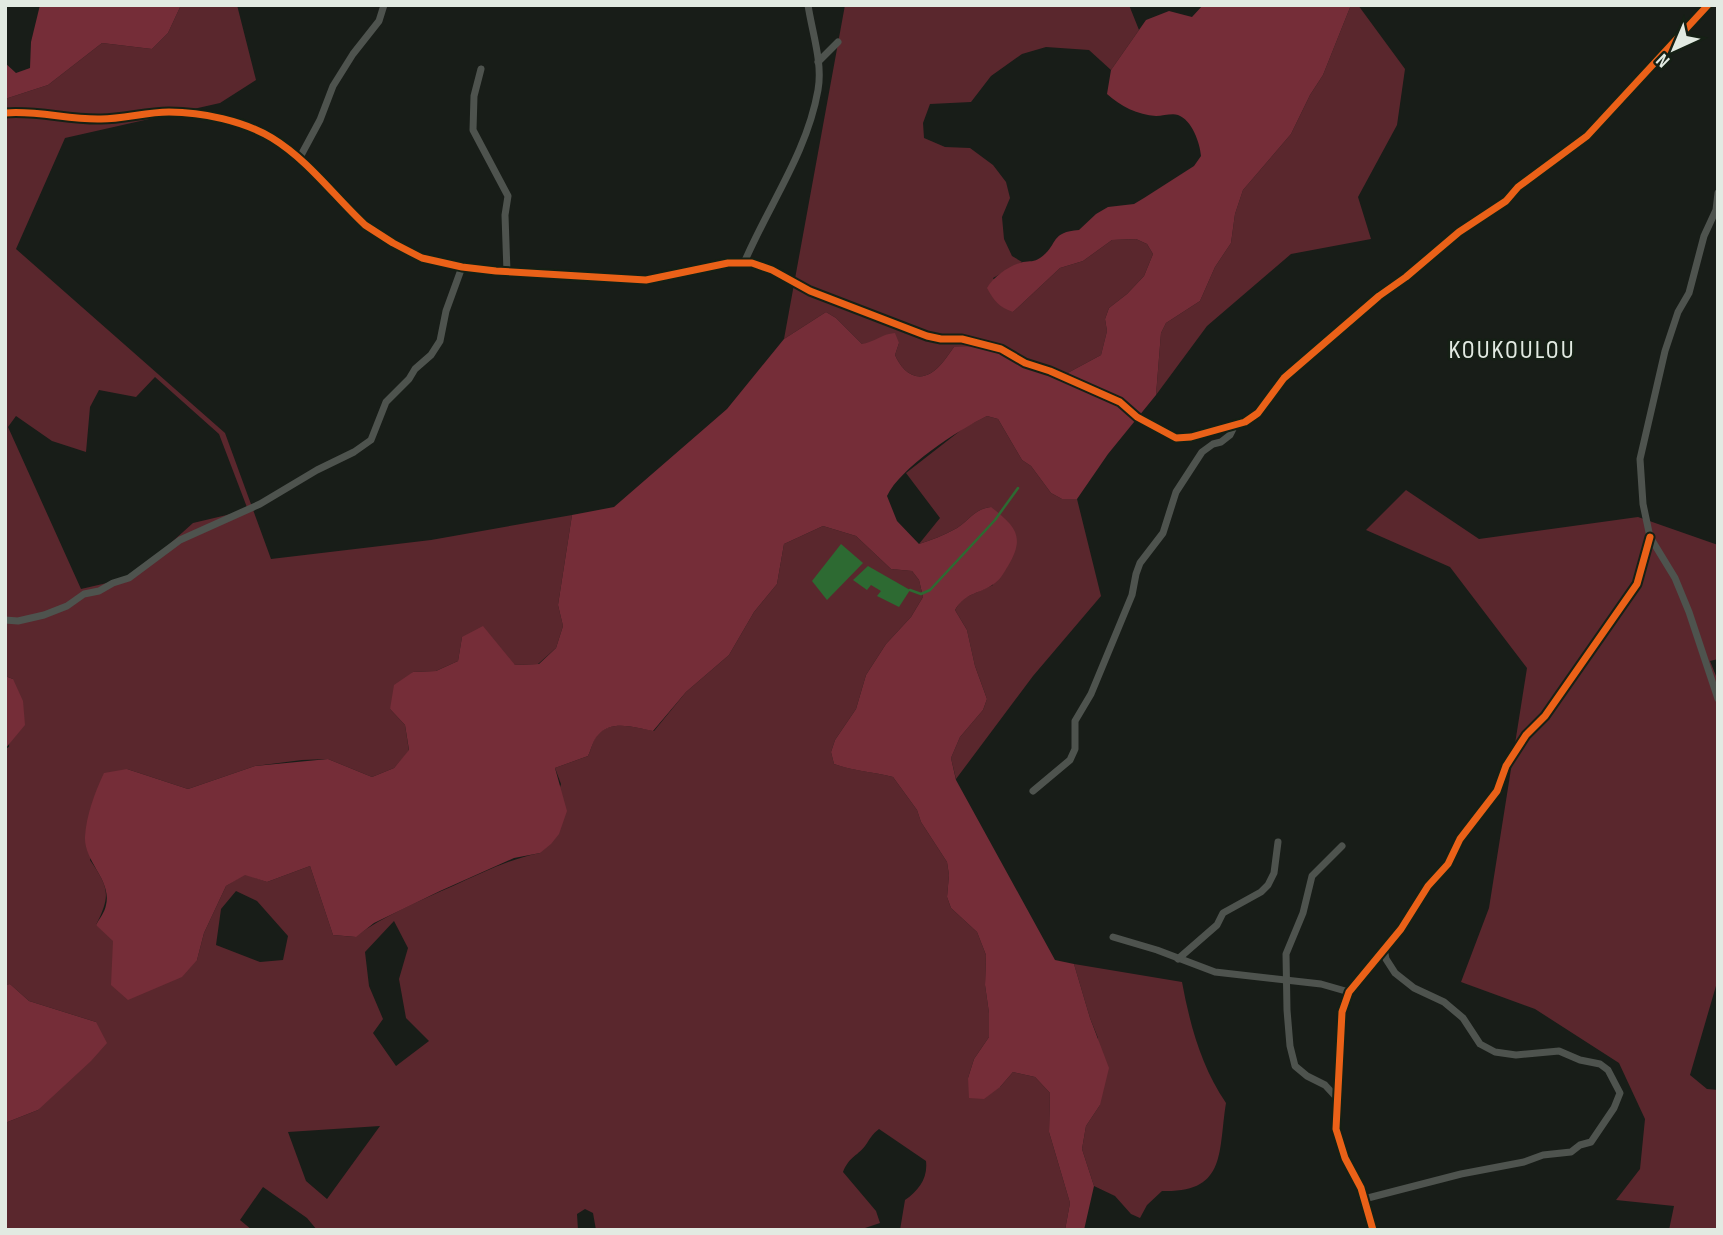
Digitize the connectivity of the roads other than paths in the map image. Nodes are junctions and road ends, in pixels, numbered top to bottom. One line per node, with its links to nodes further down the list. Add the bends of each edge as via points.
1 (384, 5): 8 (street, via 379,21 333,86)
2 (808, 5): 5 (street)
3 (1708, 5): 13 (street, via 1587,136 1379,296 1284,378 1258,413)
4 (838, 42): 5 (street)
5 (818, 62): 10 (street, via 818,89 798,153)
6 (481, 69): 12 (street, via 473,130 508,196)
7 (5, 113): 8 (street, via 103,120 193,113 269,136)
8 (299, 159): 11 (street, via 378,234 422,258)
9 (1718, 193): 14 (street, via 1689,293 1665,351 1640,459)
10 (744, 263): 12 (street, via 646,280); 13 (street, via 772,270 810,291 927,337 962,339 1001,349 1120,402 1176,438)
11 (462, 267): 12 (street); 15 (street, via 440,341 386,401 371,440 260,503 180,540 129,578 44,615)
12 (507, 272)
13 (1235, 425): 17 (street, via 1230,435 1202,452 1176,492 1163,533 1140,563 1132,595 1075,721 1075,749 1070,760)
14 (1650, 537): 16 (street, via 1689,611); 21 (street, via 1637,584 1545,716 1526,735 1506,766 1497,791)
15 (5, 620)
16 (1718, 699)
17 (1033, 791)
18 (1278, 842): 22 (street, via 1268,884 1223,914 1217,925)
19 (1342, 846): 23 (street, via 1312,876 1286,954)
20 (1113, 937): 22 (street)
21 (1384, 949): 24 (street); 26 (street, via 1395,973 1444,1002 1463,1018 1480,1044 1516,1055 1559,1051 1600,1064 1620,1093 1591,1142 1571,1152)
22 (1178, 959): 23 (street, via 1215,972)
23 (1287, 980): 24 (street); 25 (street, via 1295,1066)
24 (1349, 992): 25 (street, via 1342,1012)
25 (1336, 1098): 26 (street, via 1336,1129)
26 (1364, 1199): 27 (street)
27 (1373, 1230)

